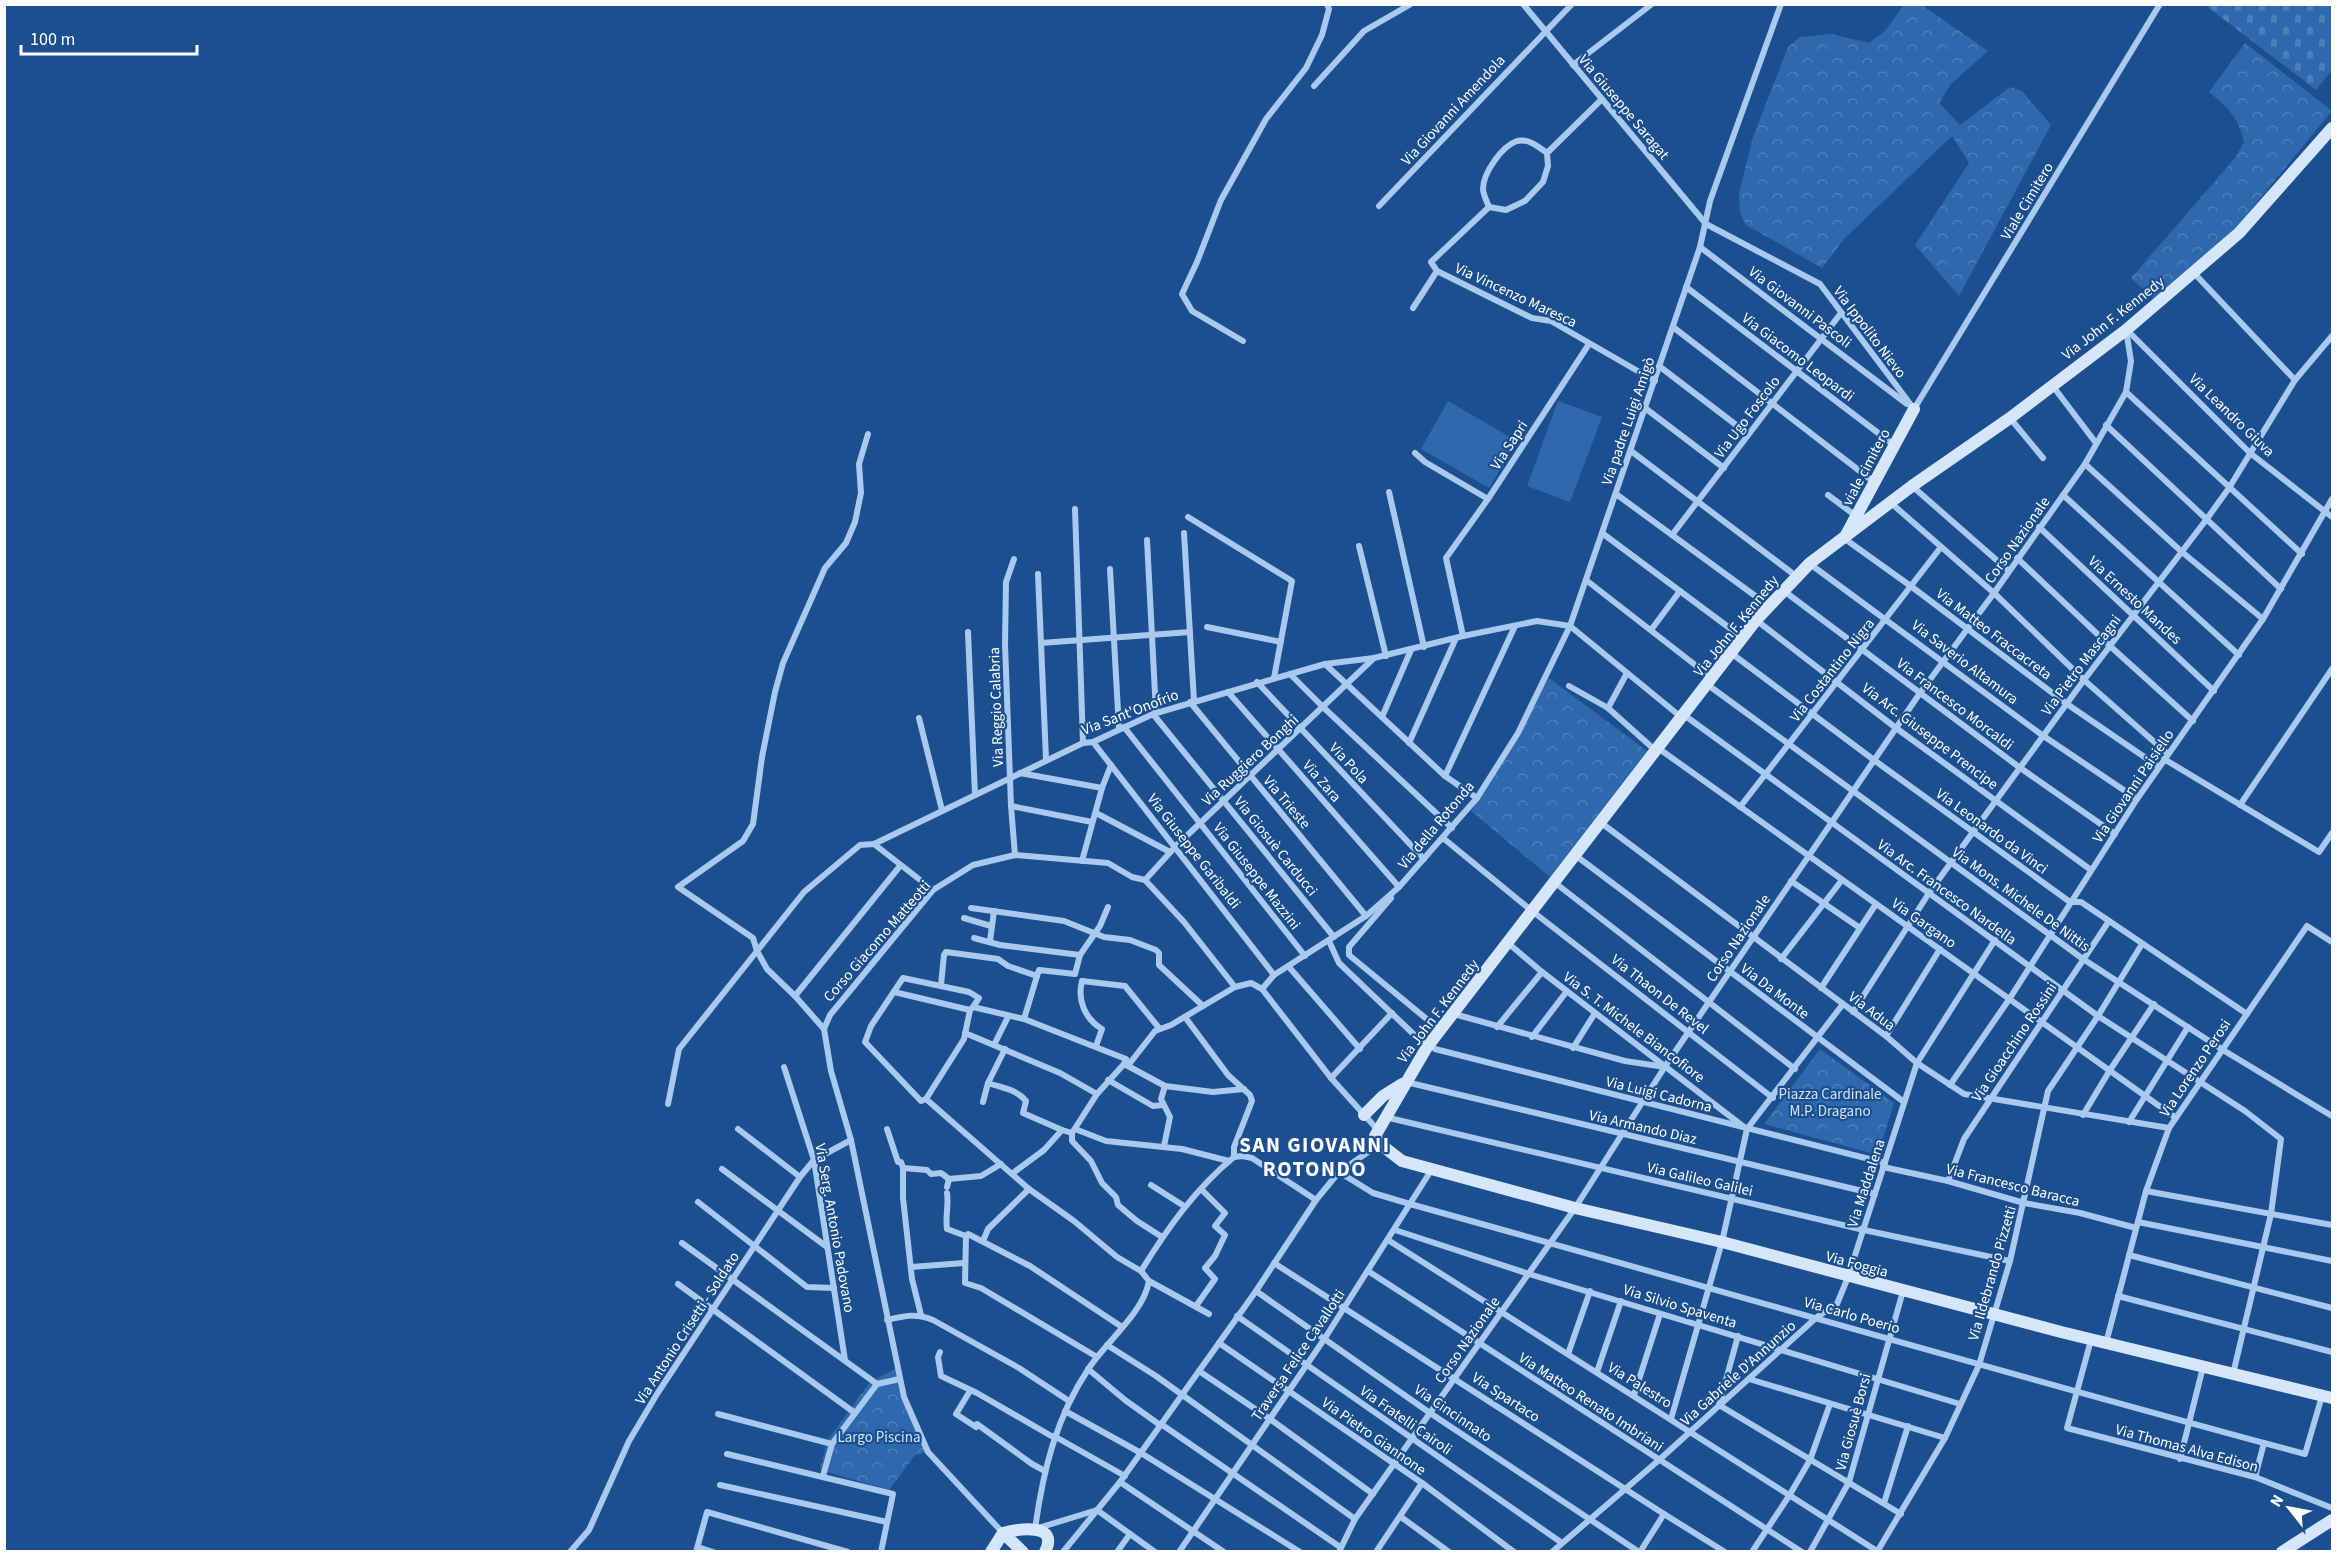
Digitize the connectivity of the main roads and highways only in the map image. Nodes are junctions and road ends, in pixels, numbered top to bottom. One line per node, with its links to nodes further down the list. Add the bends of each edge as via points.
1 (2332, 128): 3 (main road, Via John F. Kennedy, via 2239,233 2126,330)
2 (1914, 409): 3 (main road, viale cimitero)
3 (1845, 539): 4 (main road, Via John F. Kennedy, via 1810,563 1756,620 1428,1045)
4 (1405, 1082): 5 (main road); 6 (main road, Via John F. Kennedy, via 1377,1129 1375,1138)
5 (1364, 1115)
6 (1380, 1144): 7 (main road, Via Foggia, via 1402,1161 1575,1208)
7 (2327, 1397)
8 (2332, 1520): 14 (main road)
9 (1031, 1529): 10 (main road); 12 (main road, via 1020,1539); 13 (main road, via 1046,1536)
10 (1003, 1533): 11 (main road); 12 (main road)
11 (992, 1551)
12 (1022, 1551)
13 (1046, 1551)
14 (2282, 1551)

